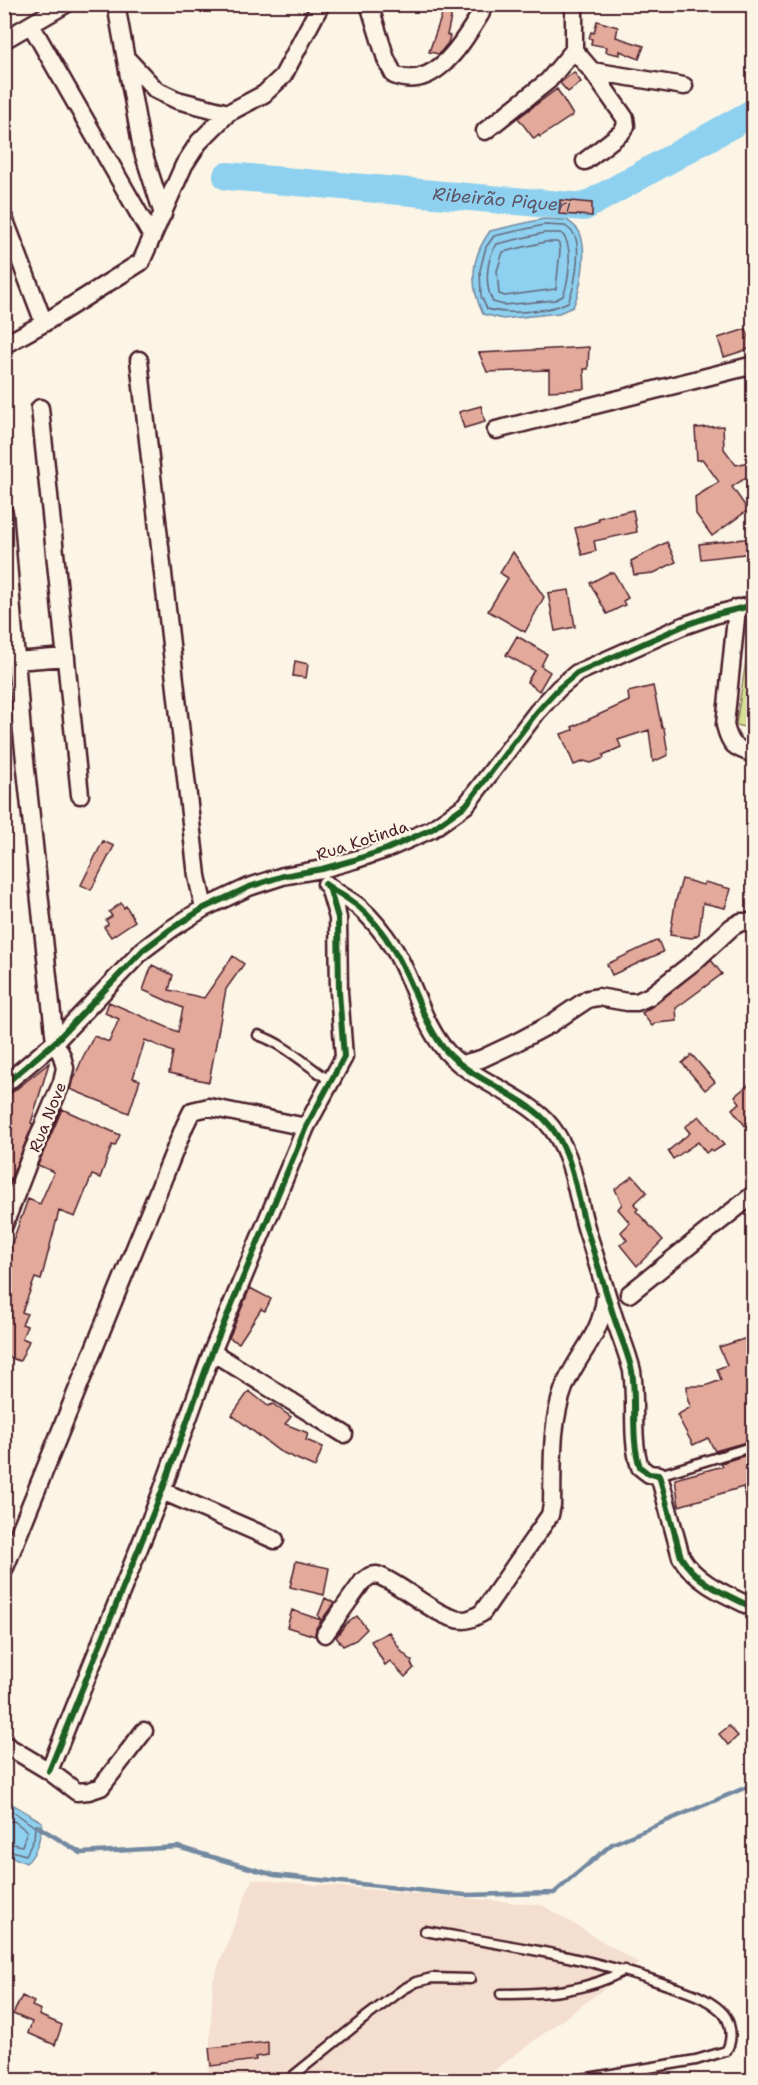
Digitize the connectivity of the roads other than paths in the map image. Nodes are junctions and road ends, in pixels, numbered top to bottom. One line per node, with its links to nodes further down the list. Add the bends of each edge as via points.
1 (66, 4): 7 (street)
2 (117, 4): 10 (street)
3 (321, 4): 13 (street, via 283,76 264,94)
4 (369, 4): 6 (street, via 386,59 394,75 406,80 441,66 456,52)
5 (574, 4): 9 (street)
6 (481, 13)
7 (31, 25): 8 (street); 18 (street)
8 (4, 40)
9 (574, 50): 11 (street); 14 (street, via 548,81)
10 (128, 60): 13 (street, via 156,90 177,100); 16 (street, via 142,149)
11 (592, 71): 12 (street); 15 (street, via 625,118 626,126)
12 (684, 86)
13 (228, 113): 16 (street, via 199,142 184,165)
14 (485, 132)
15 (585, 161)
16 (163, 214): 18 (street)
17 (4, 218): 19 (street)
18 (152, 235): 19 (street, via 141,262)
19 (44, 323): 20 (street)
20 (4, 345)
21 (139, 360): 33 (street, via 195,864)
22 (753, 364): 24 (street)
23 (40, 408): 27 (street)
24 (496, 430)
25 (4, 513): 28 (street, Rua Nove)
26 (745, 607): 29 (street, via 725,725 729,740 738,749); 31 (street, Rua Kotinda, via 668,632 584,668 537,712 466,805 432,829 387,849)
27 (66, 657): 28 (street); 30 (street)
28 (16, 661): 36 (street, Rua Nove)
29 (753, 754)
30 (80, 795)
31 (310, 871): 32 (street); 33 (street, Rua Kotinda, via 249,887)
32 (329, 887): 37 (street, via 361,909 376,925 405,970 434,1035); 38 (street, via 338,918 344,1057)
33 (204, 908): 36 (street, Rua Kotinda, via 143,950)
34 (753, 924): 37 (street, via 741,922 732,927 650,996 637,1002 588,999 523,1039)
35 (258, 1035): 38 (lane, via 295,1054)
36 (55, 1042): 39 (street, Rua Kotinda); 42 (street, Rua Nove, via 65,1068 62,1082)
37 (462, 1064): 43 (street, via 537,1113 564,1146)
38 (332, 1082): 40 (street)
39 (4, 1085)
40 (306, 1127): 45 (street); 51 (street, via 209,1107 192,1111)
41 (753, 1194): 44 (street)
42 (4, 1225)
43 (606, 1291): 48 (street, via 632,1371 638,1460 643,1471); 53 (street, via 603,1317 566,1384 557,1411 550,1515 482,1614 462,1620 448,1617 377,1575 363,1581)
44 (629, 1294)
45 (212, 1352): 46 (street); 49 (street)
46 (344, 1434)
47 (753, 1446): 48 (lane)
48 (659, 1475): 52 (street, via 681,1557 688,1569)
49 (162, 1491): 50 (street); 56 (street)
50 (275, 1540)
51 (4, 1570)
52 (753, 1608)
53 (325, 1634)
54 (144, 1731): 56 (street, via 101,1786 77,1792)
55 (4, 1744): 56 (street)
56 (50, 1771)
57 (425, 1931): 58 (lane, via 555,1953)
58 (625, 1970): 60 (lane, via 577,1989); 62 (lane, via 702,1997 722,2011 730,2028 730,2045 726,2051 696,2060)
59 (470, 1979): 61 (lane, via 432,1978 416,1982)
60 (501, 1994)
61 (288, 2080)
62 (576, 2080)

